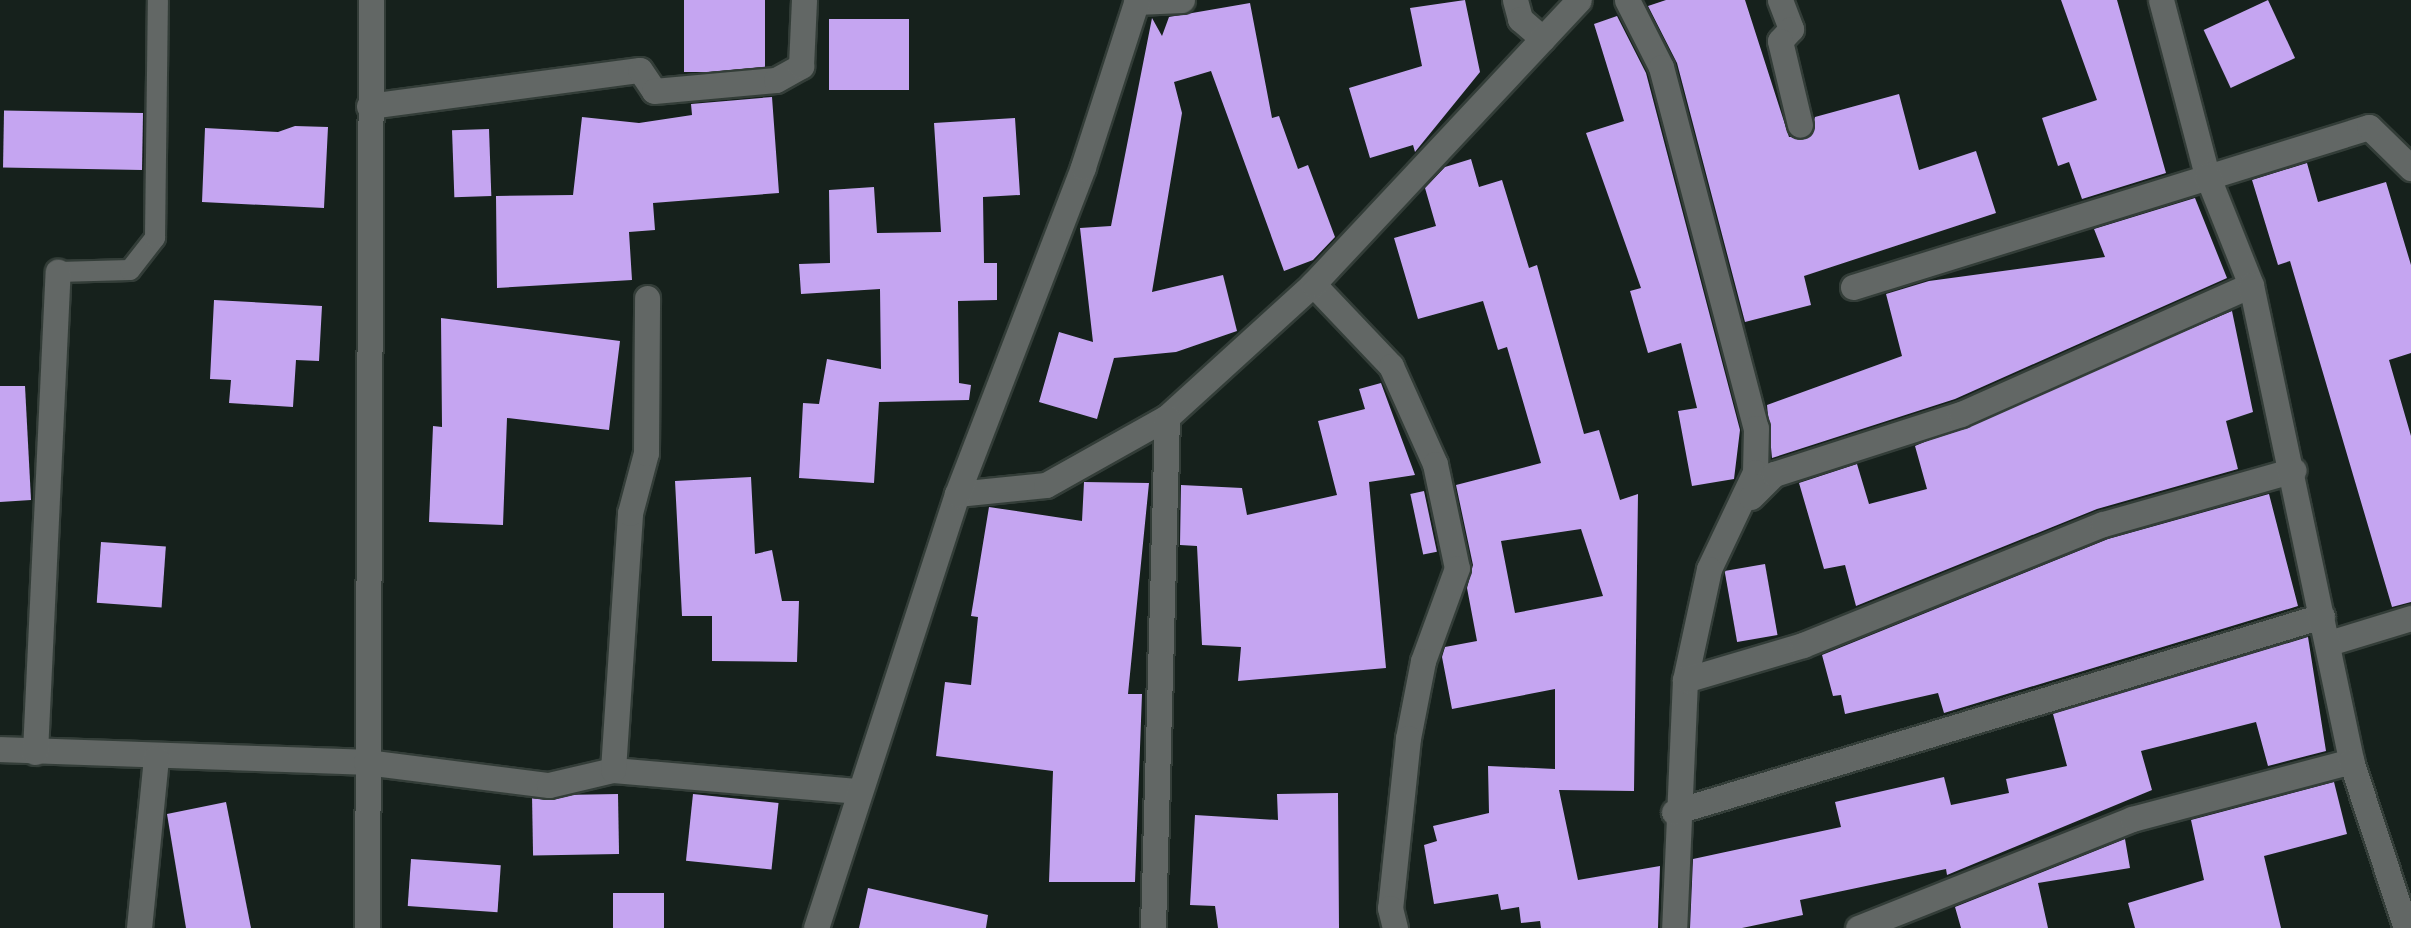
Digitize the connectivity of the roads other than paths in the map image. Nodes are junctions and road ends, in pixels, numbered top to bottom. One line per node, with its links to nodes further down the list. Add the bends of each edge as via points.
1 (158, 0): 16 (lane, via 155,238 130,270)
2 (371, 0): 12 (street)
3 (804, 0): 12 (street, via 801,66 776,80 654,91 640,70)
4 (1182, 0): 10 (street)
5 (1515, 0): 11 (street, via 1520,18)
6 (1579, 0): 11 (street)
7 (1627, 0): 24 (street, via 1661,67 1704,252 1751,389 1755,472)
8 (1780, 0): 13 (street, via 1791,29 1780,40)
9 (2161, 0): 15 (street)
10 (1136, 1): 23 (street, via 1039,288)
11 (1543, 39): 17 (street)
12 (369, 106): 33 (street)
13 (1800, 125)
14 (2411, 168): 15 (street, via 2369,128)
15 (2207, 175): 18 (street); 19 (street)
16 (58, 272): 30 (street)
17 (1313, 284): 21 (street); 41 (street, via 1391,366 1435,464 1457,568 1423,660 1408,738 1390,908)
18 (2250, 285): 22 (street); 24 (street, via 1961,414 1774,474)
19 (1853, 287)
20 (647, 298): 34 (street, via 646,453 630,513)
21 (1168, 417): 23 (street, via 1046,485); 40 (street)
22 (2294, 470): 25 (street); 28 (street, via 2102,524 1803,644)
23 (957, 494): 35 (street, via 922,616)
24 (1740, 508): 28 (street, via 1709,569)
25 (2322, 616): 27 (street); 36 (street)
26 (2411, 618): 27 (street)
27 (2328, 644): 32 (street)
28 (1685, 680): 36 (street)
29 (0, 748): 30 (street)
30 (34, 752): 31 (street)
31 (156, 758): 33 (street); 37 (street)
32 (2351, 761): 43 (street, via 2132,819); 44 (street)
33 (366, 762): 34 (street, via 549,785); 38 (street)
34 (613, 770): 35 (street)
35 (856, 791): 39 (street)
36 (1674, 812): 42 (street)
37 (140, 928)
38 (368, 928)
39 (816, 928)
40 (1152, 928)
41 (1395, 928)
42 (1674, 928)
43 (1858, 928)
44 (2406, 928)

